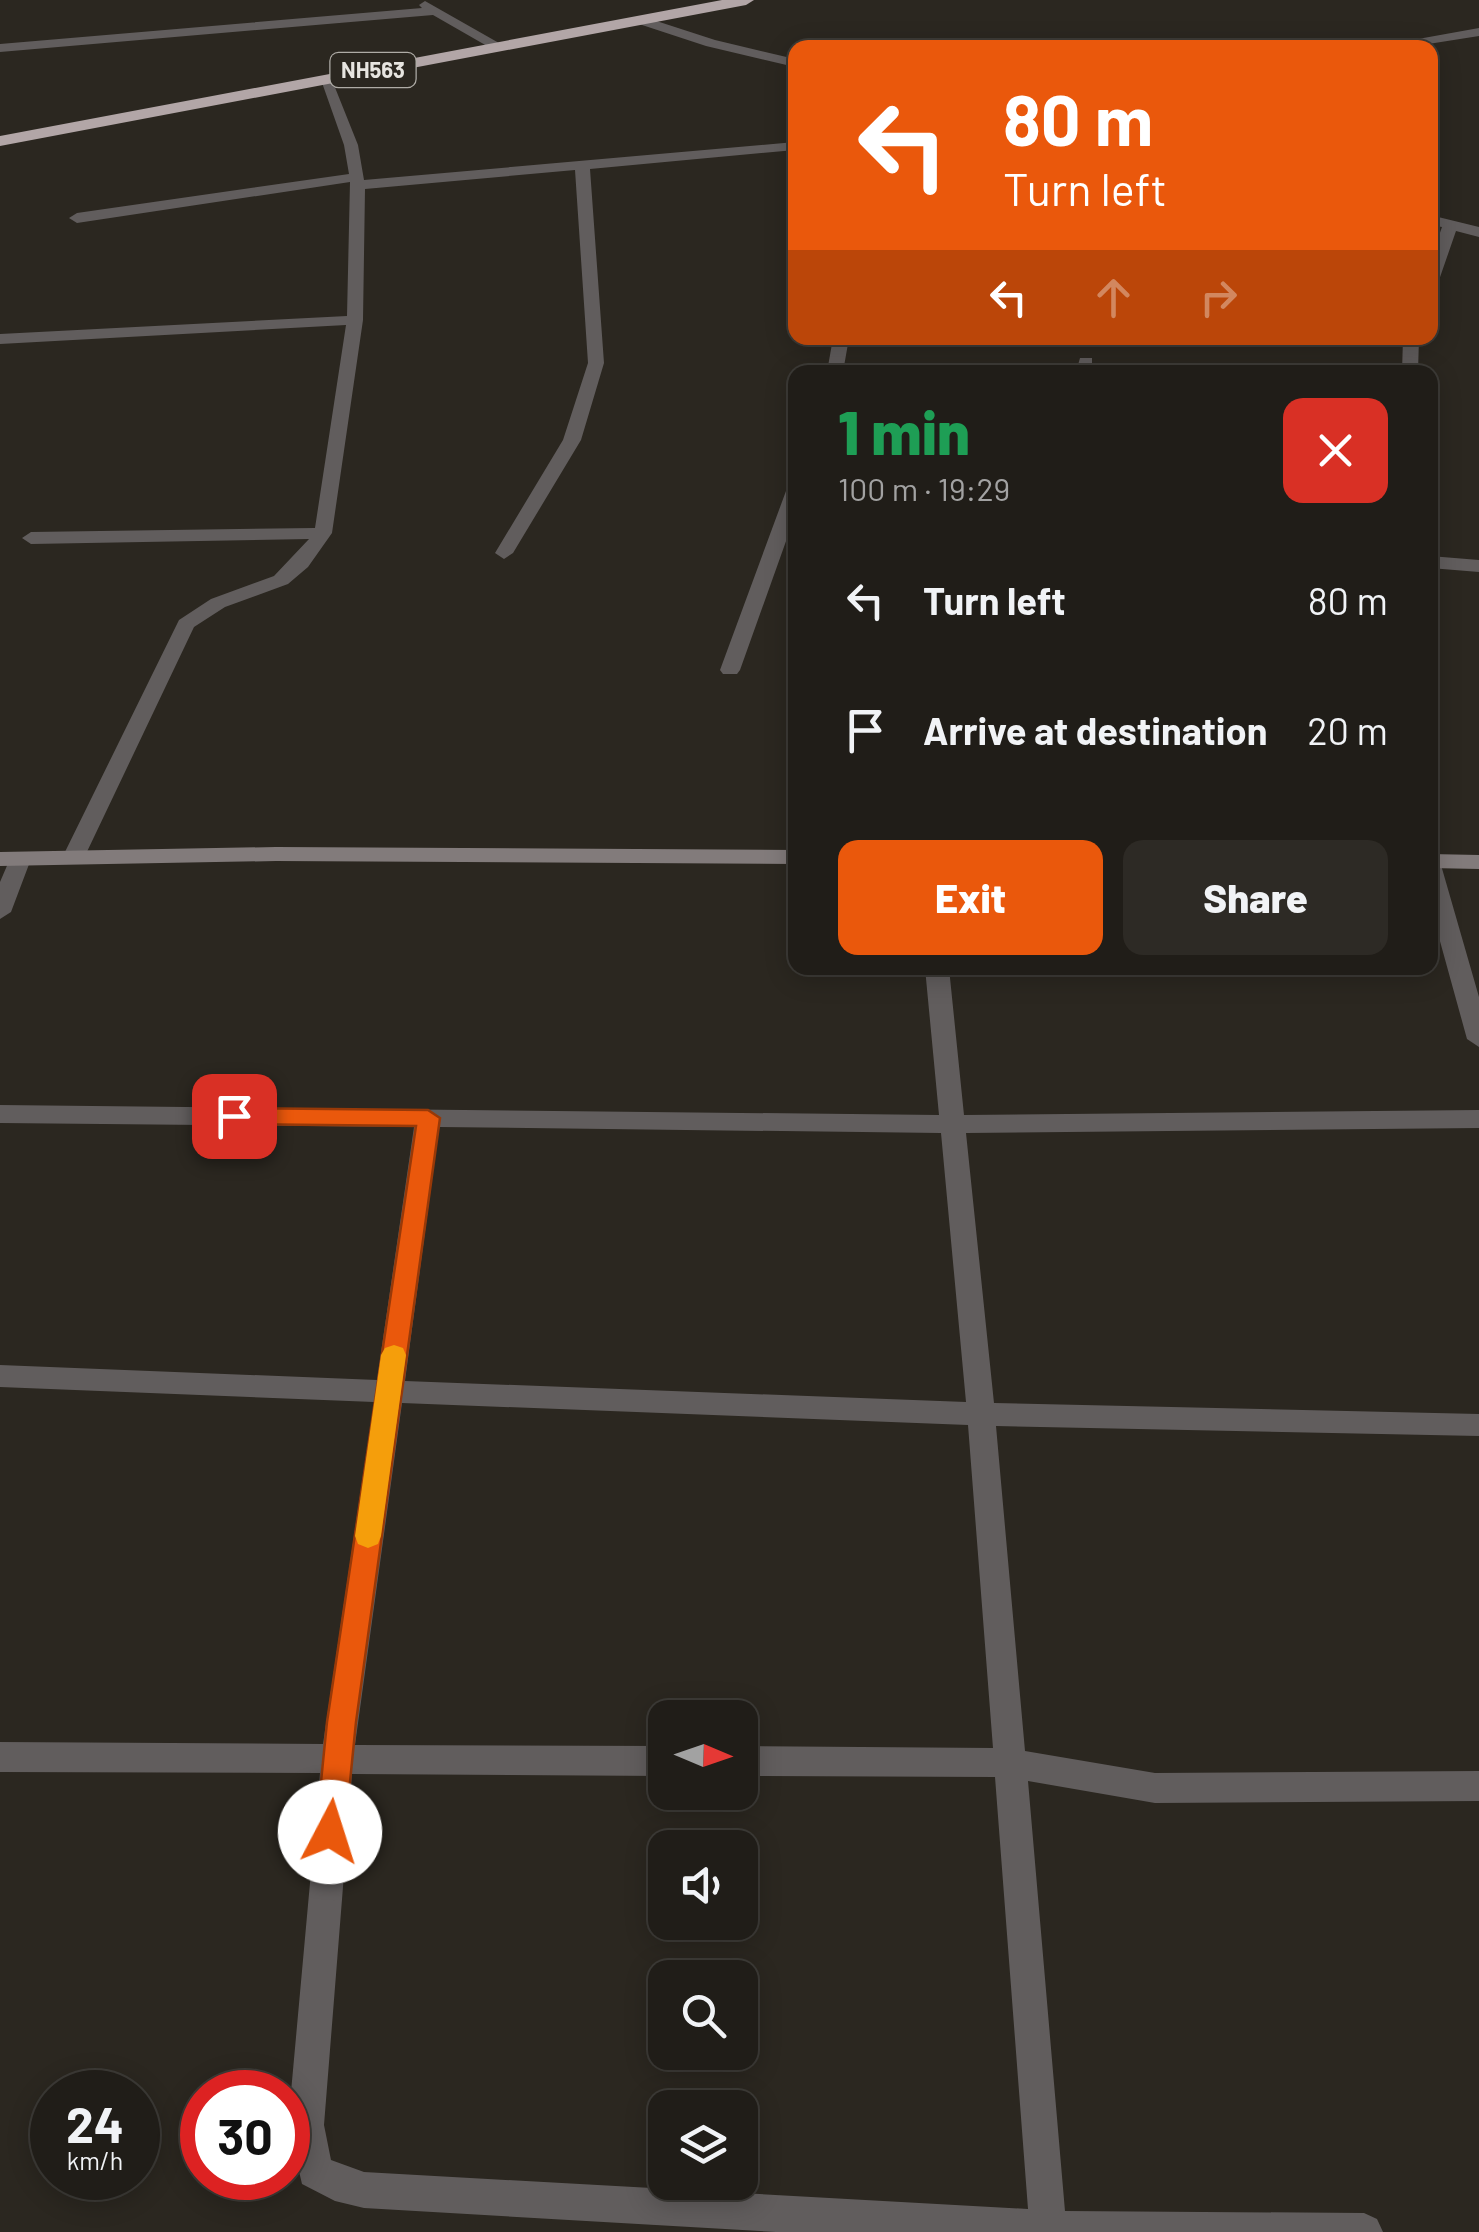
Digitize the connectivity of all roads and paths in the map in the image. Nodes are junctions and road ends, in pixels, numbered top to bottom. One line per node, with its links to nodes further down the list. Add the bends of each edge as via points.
1 (416, 0): 3 (street)
2 (746, 0): 4 (highway, NH563)
3 (436, 11): 7 (street); 8 (street)
4 (641, 20): 7 (highway, NH563); 9 (street)
5 (1479, 32): 6 (street)
6 (1426, 40)
7 (499, 46): 10 (highway, NH563)
8 (0, 48)
9 (788, 62)
10 (325, 80): 11 (highway, NH563); 14 (street)
11 (0, 141)
12 (788, 147): 13 (street)
13 (582, 165): 14 (street); 25 (street, via 596,363 572,440)
14 (358, 181): 15 (street); 20 (street)
15 (76, 218)
16 (1438, 222): 17 (street)
17 (1450, 226): 18 (street); 19 (street)
18 (1479, 232)
19 (1438, 260)
20 (354, 320): 21 (street); 23 (street)
21 (0, 339)
22 (788, 511): 28 (street)
23 (322, 533): 24 (street); 30 (street, via 281,580 218,603 186,624)
24 (31, 538)
25 (504, 553)
26 (1438, 563): 27 (street)
27 (1479, 566)
28 (730, 670)
29 (788, 857): 30 (street)
30 (73, 858): 31 (street)
31 (10, 859): 35 (street)
32 (1479, 862): 33 (street)
33 (1438, 863)
34 (1438, 892): 37 (street)
35 (0, 912)
36 (938, 975): 41 (street)
37 (1479, 1039)
38 (0, 1114): 39 (street)
39 (428, 1118): 41 (street); 43 (street)
40 (1479, 1119): 41 (street)
41 (952, 1124): 44 (street)
42 (0, 1376): 43 (street)
43 (388, 1391): 44 (street); 47 (street)
44 (980, 1414): 45 (street); 50 (street)
45 (1479, 1425)
46 (0, 1757): 47 (street)
47 (337, 1758): 48 (street); 52 (street, via 306,2125 315,2171 364,2190)
48 (648, 1761)
49 (758, 1762): 50 (street)
50 (1010, 1763): 51 (street, via 1155,1788); 52 (street)
51 (1479, 1786)
52 (1048, 2231): 53 (street)
53 (1364, 2232)

